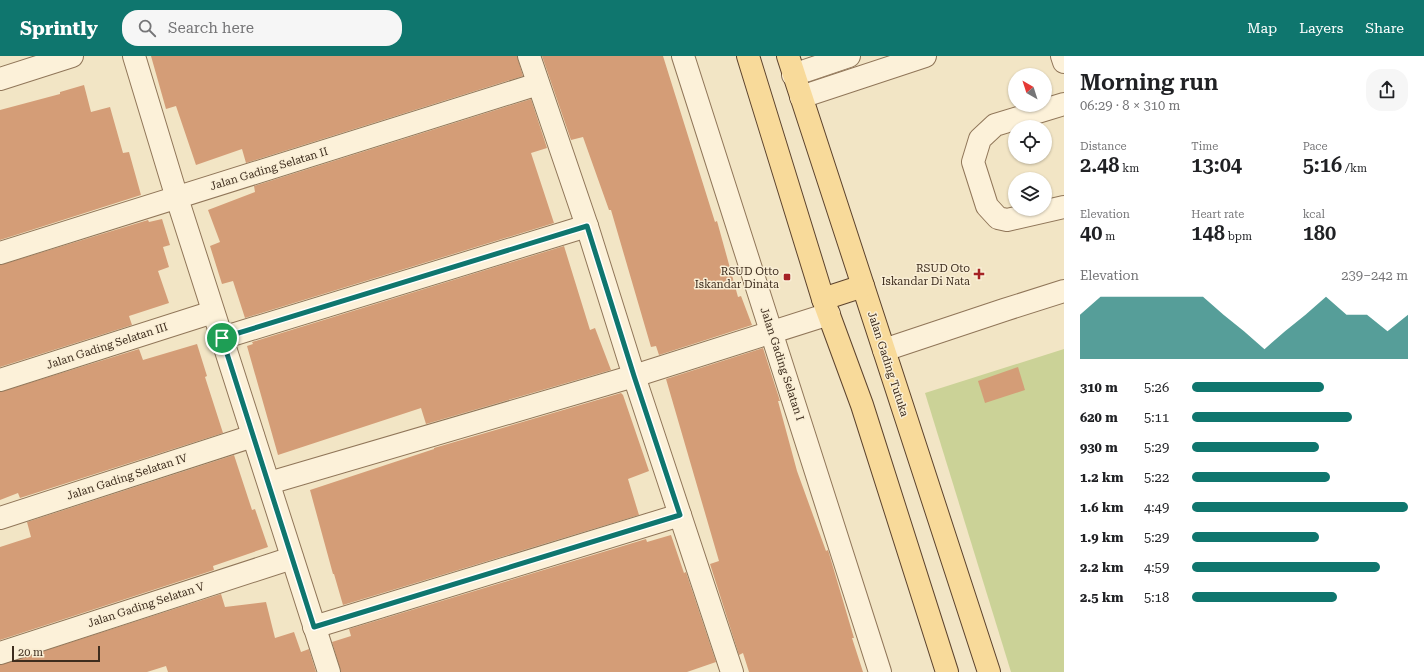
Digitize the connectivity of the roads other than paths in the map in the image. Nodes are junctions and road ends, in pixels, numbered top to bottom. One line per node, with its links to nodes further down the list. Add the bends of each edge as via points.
1 (72, 56): 11 (street)
2 (134, 56): 15 (street)
3 (529, 56): 12 (street)
4 (683, 56): 23 (street, Jalan Gading Selatan I)
5 (748, 56): 21 (main road)
6 (849, 56): 10 (street)
7 (1062, 56): 9 (street)
8 (922, 57): 13 (street)
9 (1064, 62)
10 (790, 65): 13 (main road, Jalan Gading Tutuka)
11 (0, 79)
12 (538, 84): 15 (street, Jalan Gading Selatan II); 17 (street)
13 (801, 97): 19 (main road, Jalan Gading Tutuka)
14 (1064, 104): 16 (street, via 995,125 980,139 973,162 987,206 998,218 1007,220)
15 (177, 198): 18 (street, Jalan Gading Selatan II); 22 (street)
16 (1064, 207)
17 (587, 226): 24 (street); 26 (street)
18 (0, 253)
19 (863, 286): 21 (main road); 25 (main road, Jalan Gading Tutuka)
20 (1064, 291): 25 (street)
21 (826, 306): 23 (street); 38 (main road, via 862,405)
22 (213, 312): 24 (street); 27 (street, Jalan Gading Selatan III)
23 (772, 332): 26 (street); 37 (street, Jalan Gading Selatan I)
24 (222, 338): 28 (street)
25 (884, 350): 39 (main road, Jalan Gading Tutuka)
26 (634, 376): 29 (street); 30 (street)
27 (0, 380)
28 (253, 436): 29 (street); 31 (street, Jalan Gading Selatan IV)
29 (269, 483): 32 (street)
30 (680, 515): 33 (street); 35 (street)
31 (0, 518)
32 (292, 558): 33 (street); 34 (street, Jalan Gading Selatan V)
33 (314, 627): 36 (street)
34 (0, 653)
35 (725, 670)
36 (329, 672)
37 (880, 672)
38 (947, 672)
39 (989, 672)

